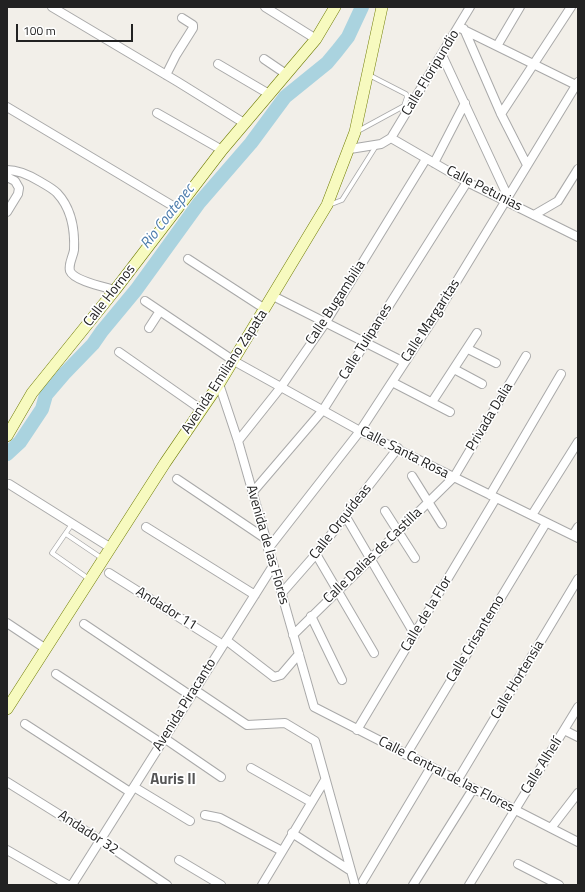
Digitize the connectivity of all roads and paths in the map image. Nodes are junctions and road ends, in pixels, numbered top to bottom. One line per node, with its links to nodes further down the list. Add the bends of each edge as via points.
1 (52, 7): 17 (street)
2 (264, 7): 10 (street)
3 (335, 7): 10 (main road, Calle Hornos)
4 (382, 7): 18 (main road, Avenida Emiliano Zapata)
5 (470, 7): 9 (street, Calle Floripundio)
6 (520, 7): 11 (street)
7 (571, 7): 15 (street)
8 (182, 18): 17 (street, via 193,25 193,28)
9 (461, 28): 11 (street); 12 (street, Calle Floripundio); 24 (street)
10 (316, 39): 16 (main road, Calle Hornos)
11 (497, 46): 15 (street)
12 (442, 55): 21 (street); 27 (street, Calle Floripundio)
13 (264, 59): 16 (street)
14 (218, 64): 20 (street)
15 (534, 64): 19 (street); 24 (street)
16 (286, 74): 20 (main road, Calle Hornos)
17 (166, 75): 25 (street)
18 (368, 75): 26 (main road, Avenida Emiliano Zapata); 26 (lane, via 408,97 404,106)
19 (577, 84): 32 (street, Calle Margaritas)
20 (269, 94): 25 (main road, Calle Hornos)
21 (465, 103): 31 (street, Calle Bugambilia); 37 (street)
22 (7, 107): 39 (street)
23 (157, 113): 30 (street)
24 (501, 114): 32 (street)
25 (244, 123): 30 (main road, Calle Hornos)
26 (356, 132): 29 (main road, Avenida Emiliano Zapata)
27 (391, 138): 28 (street); 31 (street, Calle Petunias)
28 (376, 146): 29 (street); 38 (lane, via 342,200)
29 (350, 149): 38 (main road, Avenida Emiliano Zapata)
30 (222, 150): 39 (main road, Calle Hornos)
31 (430, 161): 36 (street, Calle Petunias); 49 (street, Calle Bugambilia)
32 (527, 165): 37 (street, Calle Margaritas)
33 (578, 169): 41 (street, via 558,202)
34 (7, 170): 44 (street, via 16,170 56,192 70,213 73,223 74,252 70,271 76,278)
35 (7, 177): 40 (street, via 15,181 19,188)
36 (467, 182): 37 (street, Calle Petunias); 52 (street, Calle Tulipanes)
37 (507, 199): 41 (street, Calle Petunias); 57 (street, Calle Margaritas)
38 (327, 205): 45 (main road, Avenida Emiliano Zapata)
39 (178, 209): 44 (main road, Calle Hornos)
40 (7, 212)
41 (534, 215): 42 (street, Calle Petunias)
42 (578, 237)
43 (188, 260): 47 (street)
44 (115, 290): 70 (main road, Calle Hornos, via 32,393)
45 (273, 296): 47 (main road, Avenida Emiliano Zapata); 49 (street)
46 (145, 301): 48 (street, Calle Santa Rosa)
47 (264, 309): 56 (main road, Avenida Emiliano Zapata)
48 (160, 311): 50 (street); 56 (street, Calle Santa Rosa)
49 (326, 322): 52 (street); 64 (street, Calle Bugambilia)
50 (149, 328)
51 (477, 333): 53 (street)
52 (366, 342): 57 (street); 67 (street, Calle Tulipanes)
53 (468, 349): 58 (street); 59 (street)
54 (119, 352): 66 (street)
55 (526, 356): 75 (street, Privada Dalia)
56 (234, 361): 62 (main road, Avenida Emiliano Zapata); 64 (street, Calle Santa Rosa)
57 (404, 362): 61 (street, Calle Margaritas)
58 (496, 363)
59 (454, 369): 63 (street); 65 (street)
60 (561, 374): 79 (street, Calle de la Flor)
61 (392, 382): 65 (street); 69 (street, Calle Margaritas)
62 (220, 384): 66 (main road, Avenida Emiliano Zapata); 71 (street, Avenida de las Flores)
63 (482, 384)
64 (281, 387): 67 (street, Calle Santa Rosa); 71 (street, Calle Bugambilia)
65 (432, 402): 68 (street)
66 (202, 410): 93 (main road, Avenida Emiliano Zapata)
67 (323, 410): 69 (street, Calle Santa Rosa); 78 (street, Calle Tulipanes)
68 (450, 412)
69 (360, 431): 73 (street, Calle Santa Rosa); 94 (street, Calle Margaritas)
70 (7, 436)
71 (238, 441): 78 (street, Avenida de las Flores)
72 (578, 442): 82 (street)
73 (398, 448): 75 (street, Calle Santa Rosa); 83 (street, Calle Orquídeas)
74 (412, 476): 80 (street)
75 (454, 477): 79 (street, Calle Santa Rosa); 80 (street, Calle Dalias de Castilla)
76 (177, 479): 92 (street)
77 (8, 484): 85 (street)
78 (252, 493): 92 (street, Avenida de las Flores)
79 (493, 496): 82 (street, Calle Santa Rosa); 110 (street, Calle de la Flor)
80 (427, 503): 86 (street); 89 (street, Calle Dalias de Castilla)
81 (385, 511): 89 (street)
82 (532, 515): 84 (street, Calle Santa Rosa)
83 (346, 517): 95 (street, Calle Orquídeas); 98 (street)
84 (546, 523): 91 (street, Calle Santa Rosa); 126 (street, Calle Crisantemo)
85 (72, 524): 90 (lane); 93 (street)
86 (442, 524)
87 (578, 527): 91 (street)
88 (146, 528): 105 (street)
89 (398, 532): 96 (street); 98 (street, Calle Dalias de Castilla)
90 (66, 534): 97 (lane); 102 (lane, via 52,553)
91 (575, 537)
92 (266, 539): 94 (street, Avenida de las Flores)
93 (111, 548): 97 (main road, Avenida Emiliano Zapata)
94 (268, 549): 99 (street, Avenida de las Flores)
95 (316, 554): 103 (street); 104 (street, Calle Orquídeas)
96 (415, 558)
97 (103, 559): 102 (main road, Avenida Emiliano Zapata)
98 (370, 559): 103 (street, Calle Dalias de Castilla); 110 (street)
99 (273, 566): 104 (street, Avenida de las Flores); 105 (street, Avenida Piracanto)
100 (109, 573): 111 (street, Andador 11)
101 (578, 579): 131 (street, Calle Hortensia)
102 (91, 580): 112 (main road, Avenida Emiliano Zapata)
103 (338, 591): 106 (street, Calle Dalias de Castilla); 113 (street)
104 (281, 594): 109 (street, Avenida de las Flores)
105 (255, 595): 111 (street, Avenida Piracanto)
106 (311, 616): 109 (street, Calle Dalias de Castilla); 116 (street)
107 (7, 623): 112 (street)
108 (84, 624): 117 (street)
109 (293, 635): 114 (street, Avenida de las Flores)
110 (415, 635): 122 (street, Calle de la Flor)
111 (225, 642): 114 (street, Andador 11, via 274,677 281,675); 117 (street, Avenida Piracanto)
112 (46, 649): 120 (main road, Avenida Emiliano Zapata)
113 (374, 653)
114 (299, 654): 118 (street, Avenida de las Flores)
115 (56, 674): 125 (street)
116 (342, 680)
117 (193, 693): 125 (street, Avenida Piracanto); 130 (street, via 247,725 285,723 314,741)
118 (314, 707): 122 (street, Calle Central de las Flores)
119 (578, 707): 123 (street, Calle Alhelí)
120 (7, 710)
121 (25, 724): 133 (street)
122 (357, 730): 126 (street, Calle Central de las Flores)
123 (564, 730): 124 (street); 137 (street, Calle Alhelí)
124 (578, 737)
125 (163, 741): 129 (street); 133 (street, Avenida Piracanto)
126 (406, 755): 128 (street, Calle Central de las Flores)
127 (251, 768): 136 (street)
128 (431, 768): 131 (street, Calle Central de las Flores); 149 (street)
129 (220, 777)
130 (326, 780): 136 (street); 148 (street)
131 (457, 781): 134 (street, Calle Central de las Flores)
132 (7, 782): 142 (street, Andador 32)
133 (132, 789): 139 (street); 142 (street, Avenida Piracanto)
134 (473, 789): 137 (street, Calle Central de las Flores); 155 (street)
135 (578, 793): 140 (street)
136 (311, 802): 141 (street)
137 (515, 810): 140 (street, Calle Central de las Flores); 156 (street, Calle Alhelí)
138 (205, 815): 145 (street, via 220,818)
139 (190, 821)
140 (552, 828): 143 (street, Calle Central de las Flores)
141 (292, 833): 145 (street); 148 (street)
142 (100, 840): 152 (street, Avenida Piracanto); 153 (street, Andador 32)
143 (578, 842)
144 (7, 850): 151 (street)
145 (282, 851): 150 (street)
146 (179, 860): 154 (street)
147 (518, 864): 157 (street)
148 (351, 871): 149 (street)
149 (360, 883)
150 (265, 884)
151 (68, 885)
152 (72, 885)
153 (167, 885)
154 (221, 885)
155 (413, 885)
156 (469, 885)
157 (560, 885)

